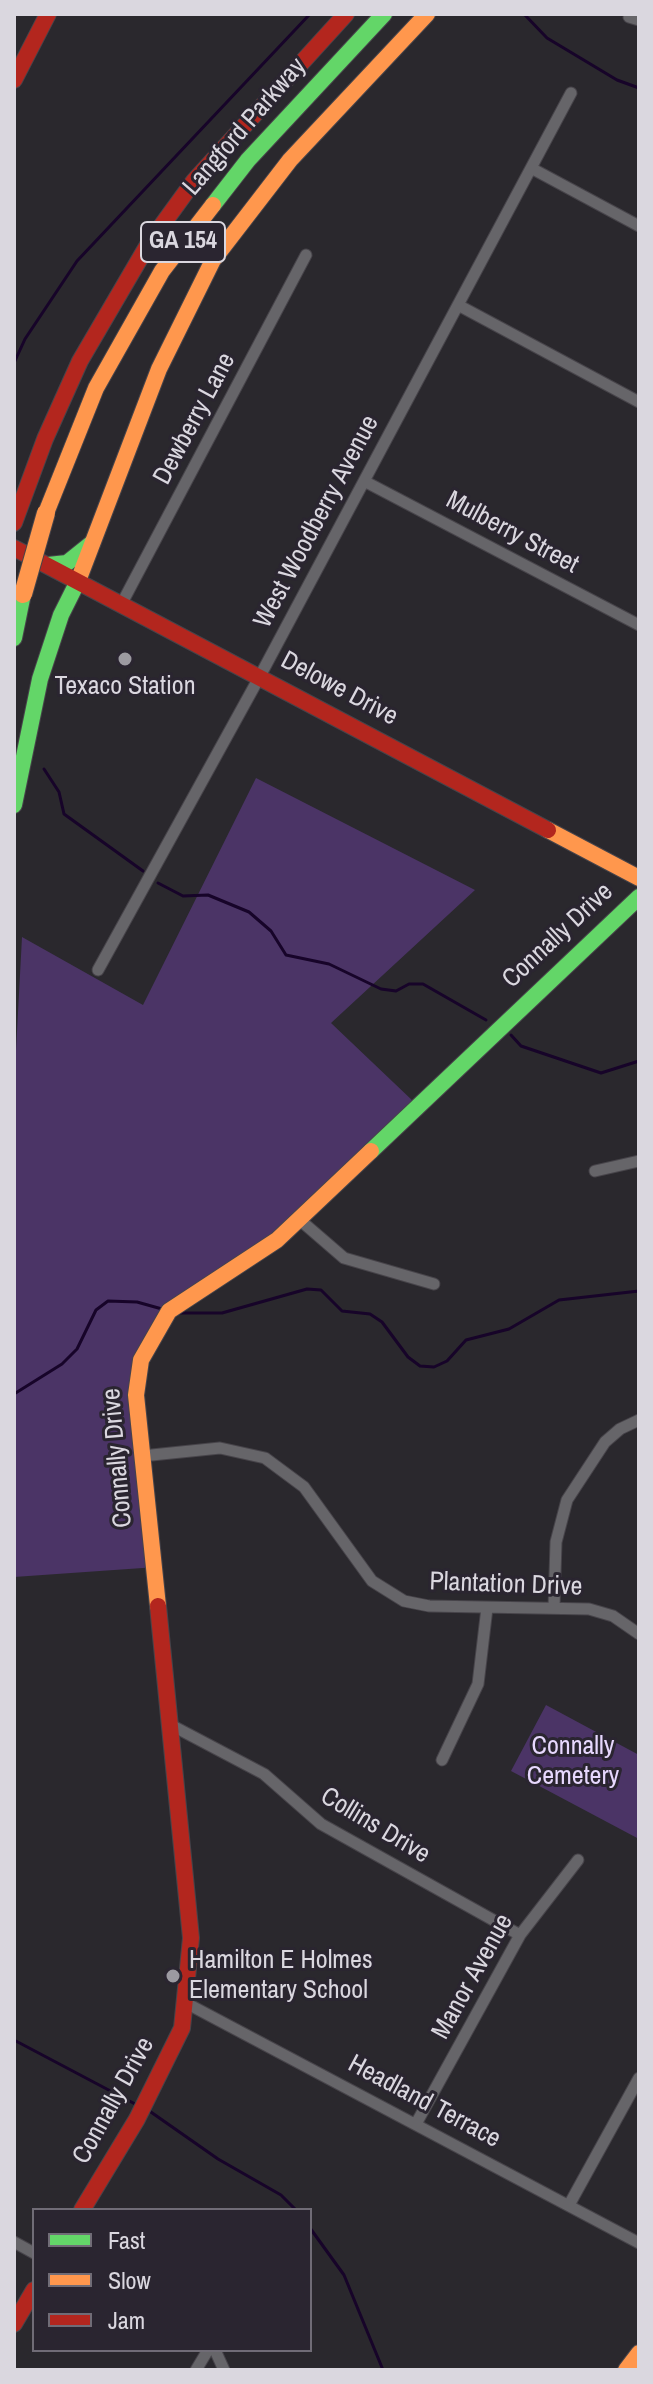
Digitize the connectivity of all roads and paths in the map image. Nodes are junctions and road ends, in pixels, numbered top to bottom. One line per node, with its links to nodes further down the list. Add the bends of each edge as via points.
1 (48, 14): 5 (main road)
2 (346, 14): 13 (main road, Langford Parkway / GA 154, via 194,181 149,243 80,361)
3 (384, 14): 20 (main road, Langford Parkway / GA 154, bridge, via 248,160 162,271 96,388 46,513)
4 (427, 14): 14 (main road, via 282,169 213,260 171,342)
5 (14, 80)
6 (571, 93): 7 (street, West Woodberry Avenue)
7 (531, 168): 8 (street); 10 (street, West Woodberry Avenue)
8 (639, 226)
9 (306, 255): 18 (street, Dewberry Lane)
10 (458, 305): 11 (street); 12 (street, West Woodberry Avenue)
11 (639, 402)
12 (364, 481): 19 (street, Mulberry Street); 21 (street, West Woodberry Avenue)
13 (16, 515)
14 (93, 542): 16 (main road, via 67,563); 17 (main road)
15 (14, 548): 16 (main road, Delowe Drive)
16 (48, 565): 17 (main road, Delowe Drive)
17 (78, 581): 18 (main road, Delowe Drive); 22 (main road, via 40,679)
18 (122, 603): 21 (main road, Delowe Drive)
19 (639, 625)
20 (14, 638)
21 (260, 676): 23 (main road, Delowe Drive); 25 (street, West Woodberry Avenue)
22 (14, 805)
23 (639, 878)
24 (639, 897): 28 (main road, Connally Drive)
25 (98, 970)
26 (639, 1161): 27 (street)
27 (595, 1171)
28 (300, 1220): 29 (street, via 344,1258); 31 (main road, Connally Drive, via 244,1265 180,1301 159,1323 136,1378)
29 (434, 1284)
30 (639, 1420): 33 (street, via 605,1442 567,1500 556,1542)
31 (142, 1456): 32 (street, Plantation Drive, via 220,1448 265,1458 304,1487 363,1571 384,1591 429,1606); 35 (main road, Connally Drive)
32 (487, 1608): 33 (street, Plantation Drive); 36 (street, via 478,1684)
33 (554, 1608): 34 (street, Plantation Drive, via 613,1616)
34 (639, 1634)
35 (171, 1725): 38 (street, Collins Drive, via 264,1774 321,1824); 39 (main road, Connally Drive, via 191,1938)
36 (442, 1760)
37 (578, 1860): 38 (street, Manor Avenue)
38 (520, 1935): 41 (street, Manor Avenue)
39 (186, 2003): 41 (street, Headland Terrace); 43 (main road, Connally Drive, via 165,2067)
40 (639, 2078): 42 (street)
41 (417, 2122): 42 (street, Headland Terrace)
42 (569, 2205): 45 (street, Headland Terrace)
43 (83, 2208)
44 (14, 2242): 46 (street)
45 (639, 2243)
46 (32, 2252)
47 (32, 2293): 48 (main road)
48 (14, 2324)
49 (207, 2352): 51 (street)
50 (639, 2353): 52 (main road)
51 (196, 2370)
52 (626, 2370)

